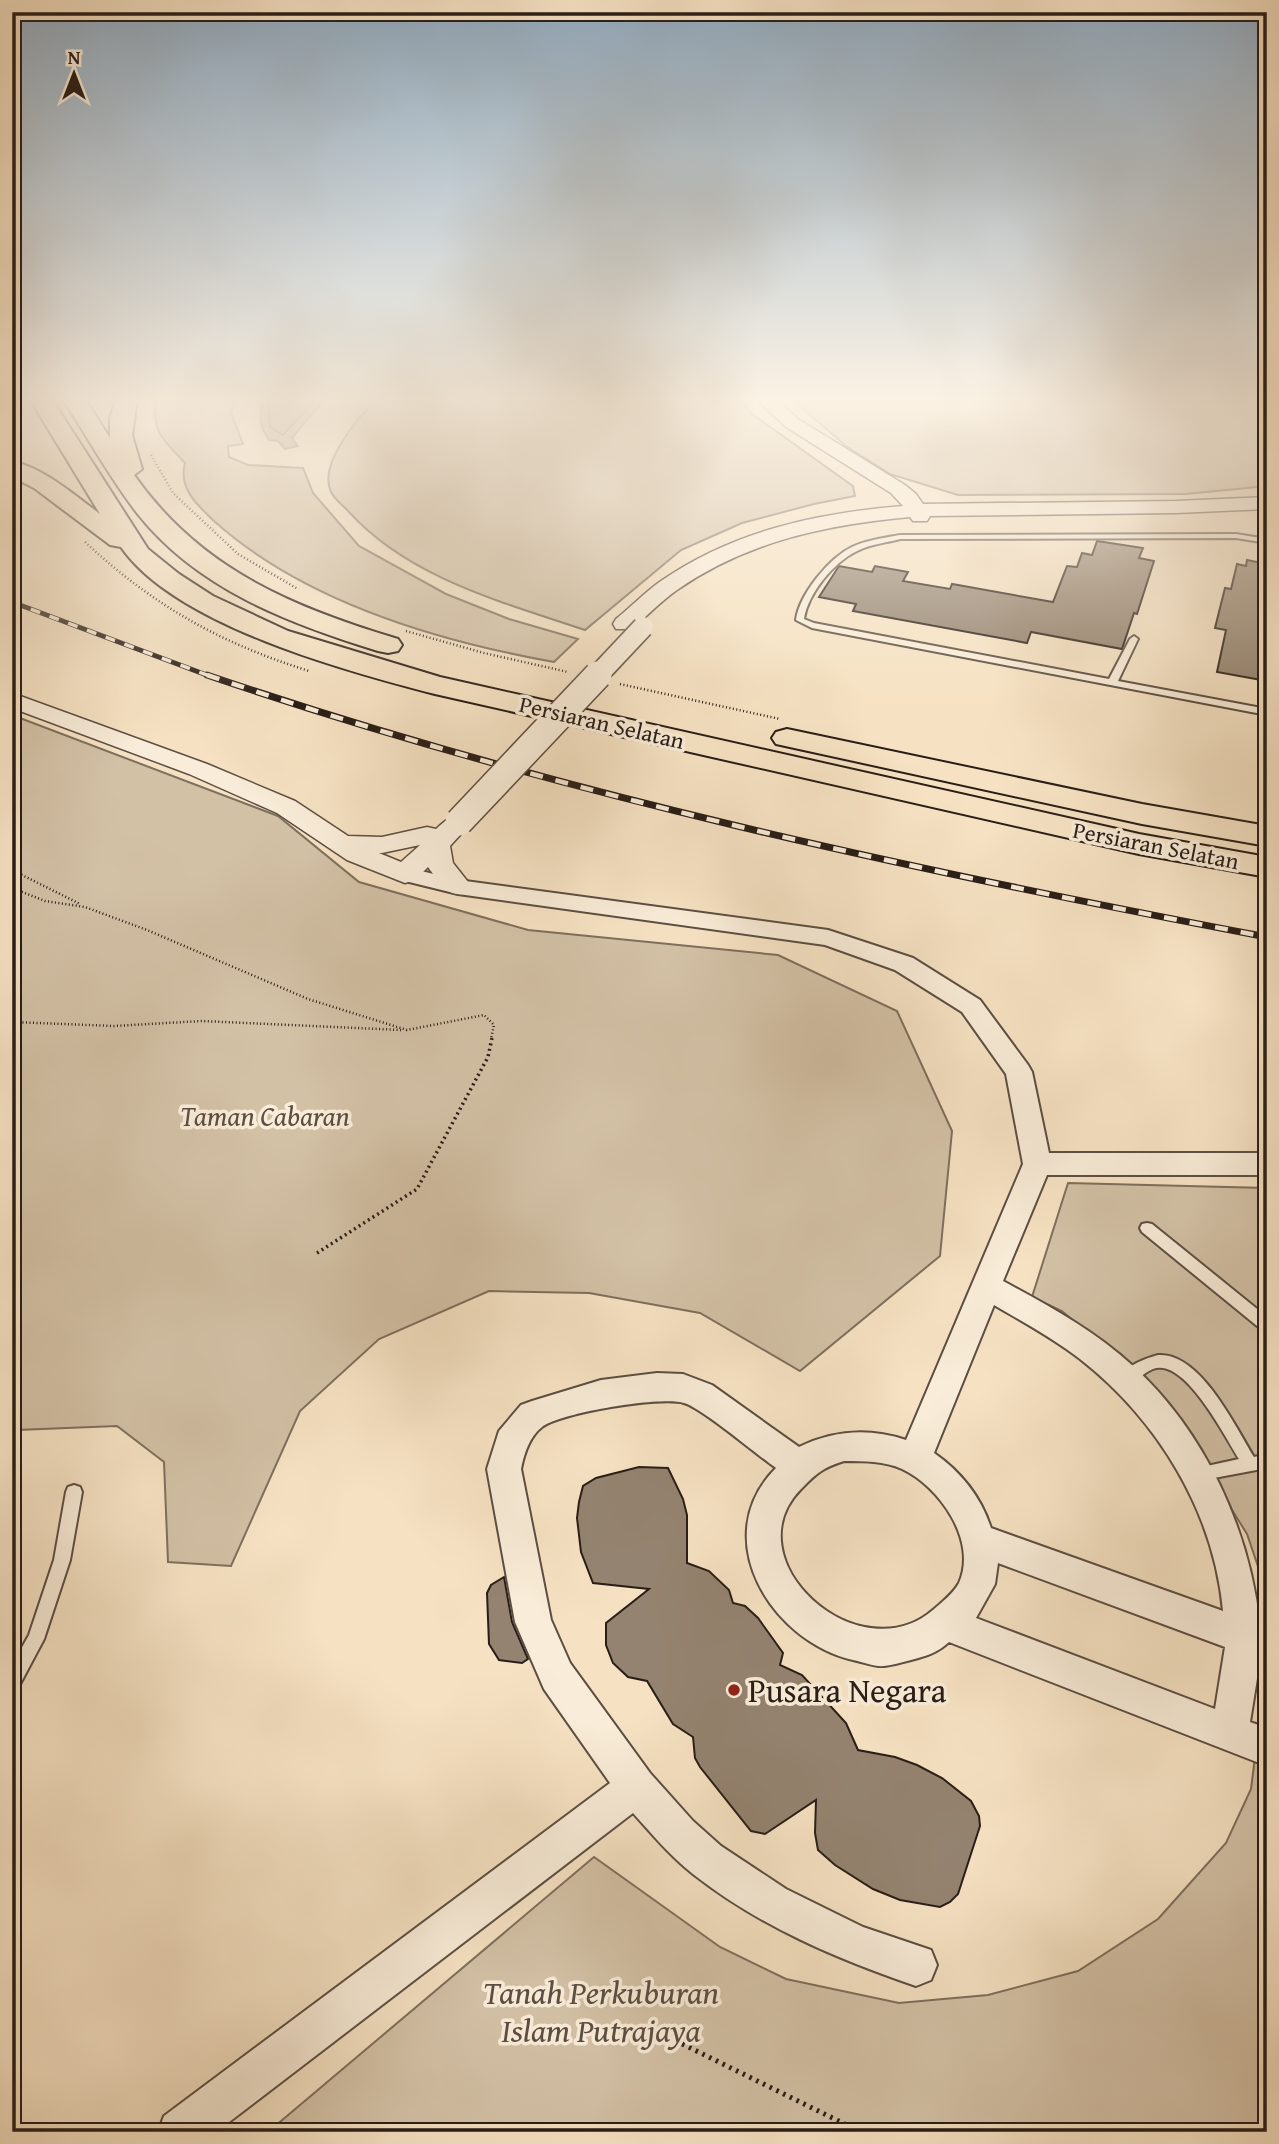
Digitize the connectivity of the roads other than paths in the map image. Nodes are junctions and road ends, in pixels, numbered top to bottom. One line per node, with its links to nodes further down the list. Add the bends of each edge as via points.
1 (67, 501): 15 (main road)
2 (103, 501): 15 (main road, Persiaran Selatan)
3 (141, 501): 10 (main road, Persiaran Selatan)
4 (143, 501): 10 (main road)
5 (892, 501): 11 (street)
6 (911, 501): 13 (street)
7 (953, 501): 9 (street)
8 (1267, 503): 9 (street)
9 (981, 508): 13 (street)
10 (146, 509): 22 (main road, Persiaran Selatan, via 230,582 344,632 420,655 1142,814)
11 (879, 512): 13 (street); 16 (street, via 786,529 712,557 649,599)
12 (1267, 512): 13 (street, via 1202,516)
13 (918, 513): 16 (street, via 785,540 749,553)
14 (1267, 541): 18 (lane, via 1236,536 900,537 848,552 818,582 800,613 800,620 812,625)
15 (138, 553): 24 (main road, Persiaran Selatan, via 177,584 227,613 284,640 344,660 896,790)
16 (634, 625): 21 (street, bridge)
17 (1134, 639): 18 (lane)
18 (1113, 681): 20 (lane)
19 (12, 700): 23 (street, via 286,807)
20 (1267, 712)
21 (441, 829): 23 (street, via 382,845); 25 (street); 26 (street, via 440,864)
22 (1267, 836)
23 (342, 844): 25 (street)
24 (1267, 867)
25 (398, 872): 26 (street)
26 (458, 887): 27 (street, via 828,938 904,964 971,1006 1019,1072)
27 (1037, 1164): 28 (street); 30 (street)
28 (1267, 1164)
29 (1147, 1228): 31 (lane)
30 (986, 1286): 32 (street, via 1071,1336); 33 (street)
31 (1267, 1326)
32 (1125, 1379): 35 (lane, via 1145,1365 1166,1361 1182,1368 1199,1384); 37 (street, via 1167,1427)
33 (915, 1459): 36 (street, via 880,1447 845,1446 811,1456); 39 (street, via 944,1480 967,1507)
34 (1267, 1461): 35 (lane)
35 (1249, 1463): 37 (lane)
36 (799, 1466): 40 (street, via 784,1476 768,1505 762,1538 769,1574 789,1606 817,1629 851,1644 887,1648 921,1642); 45 (street, via 701,1395 683,1388 601,1394 568,1402 532,1415 511,1441 504,1469 533,1622 557,1676)
37 (1197, 1474): 41 (street, via 1223,1527)
38 (74, 1492): 42 (lane, via 62,1560 36,1639)
39 (978, 1540): 40 (street, via 976,1581 969,1601); 41 (street)
40 (950, 1625): 43 (street)
41 (1255, 1640): 43 (street)
42 (12, 1682)
43 (1230, 1733): 44 (street)
44 (1267, 1747)
45 (636, 1787): 46 (street, via 706,1860 772,1903 856,1945); 47 (street)
46 (916, 1965)
47 (180, 2132)

